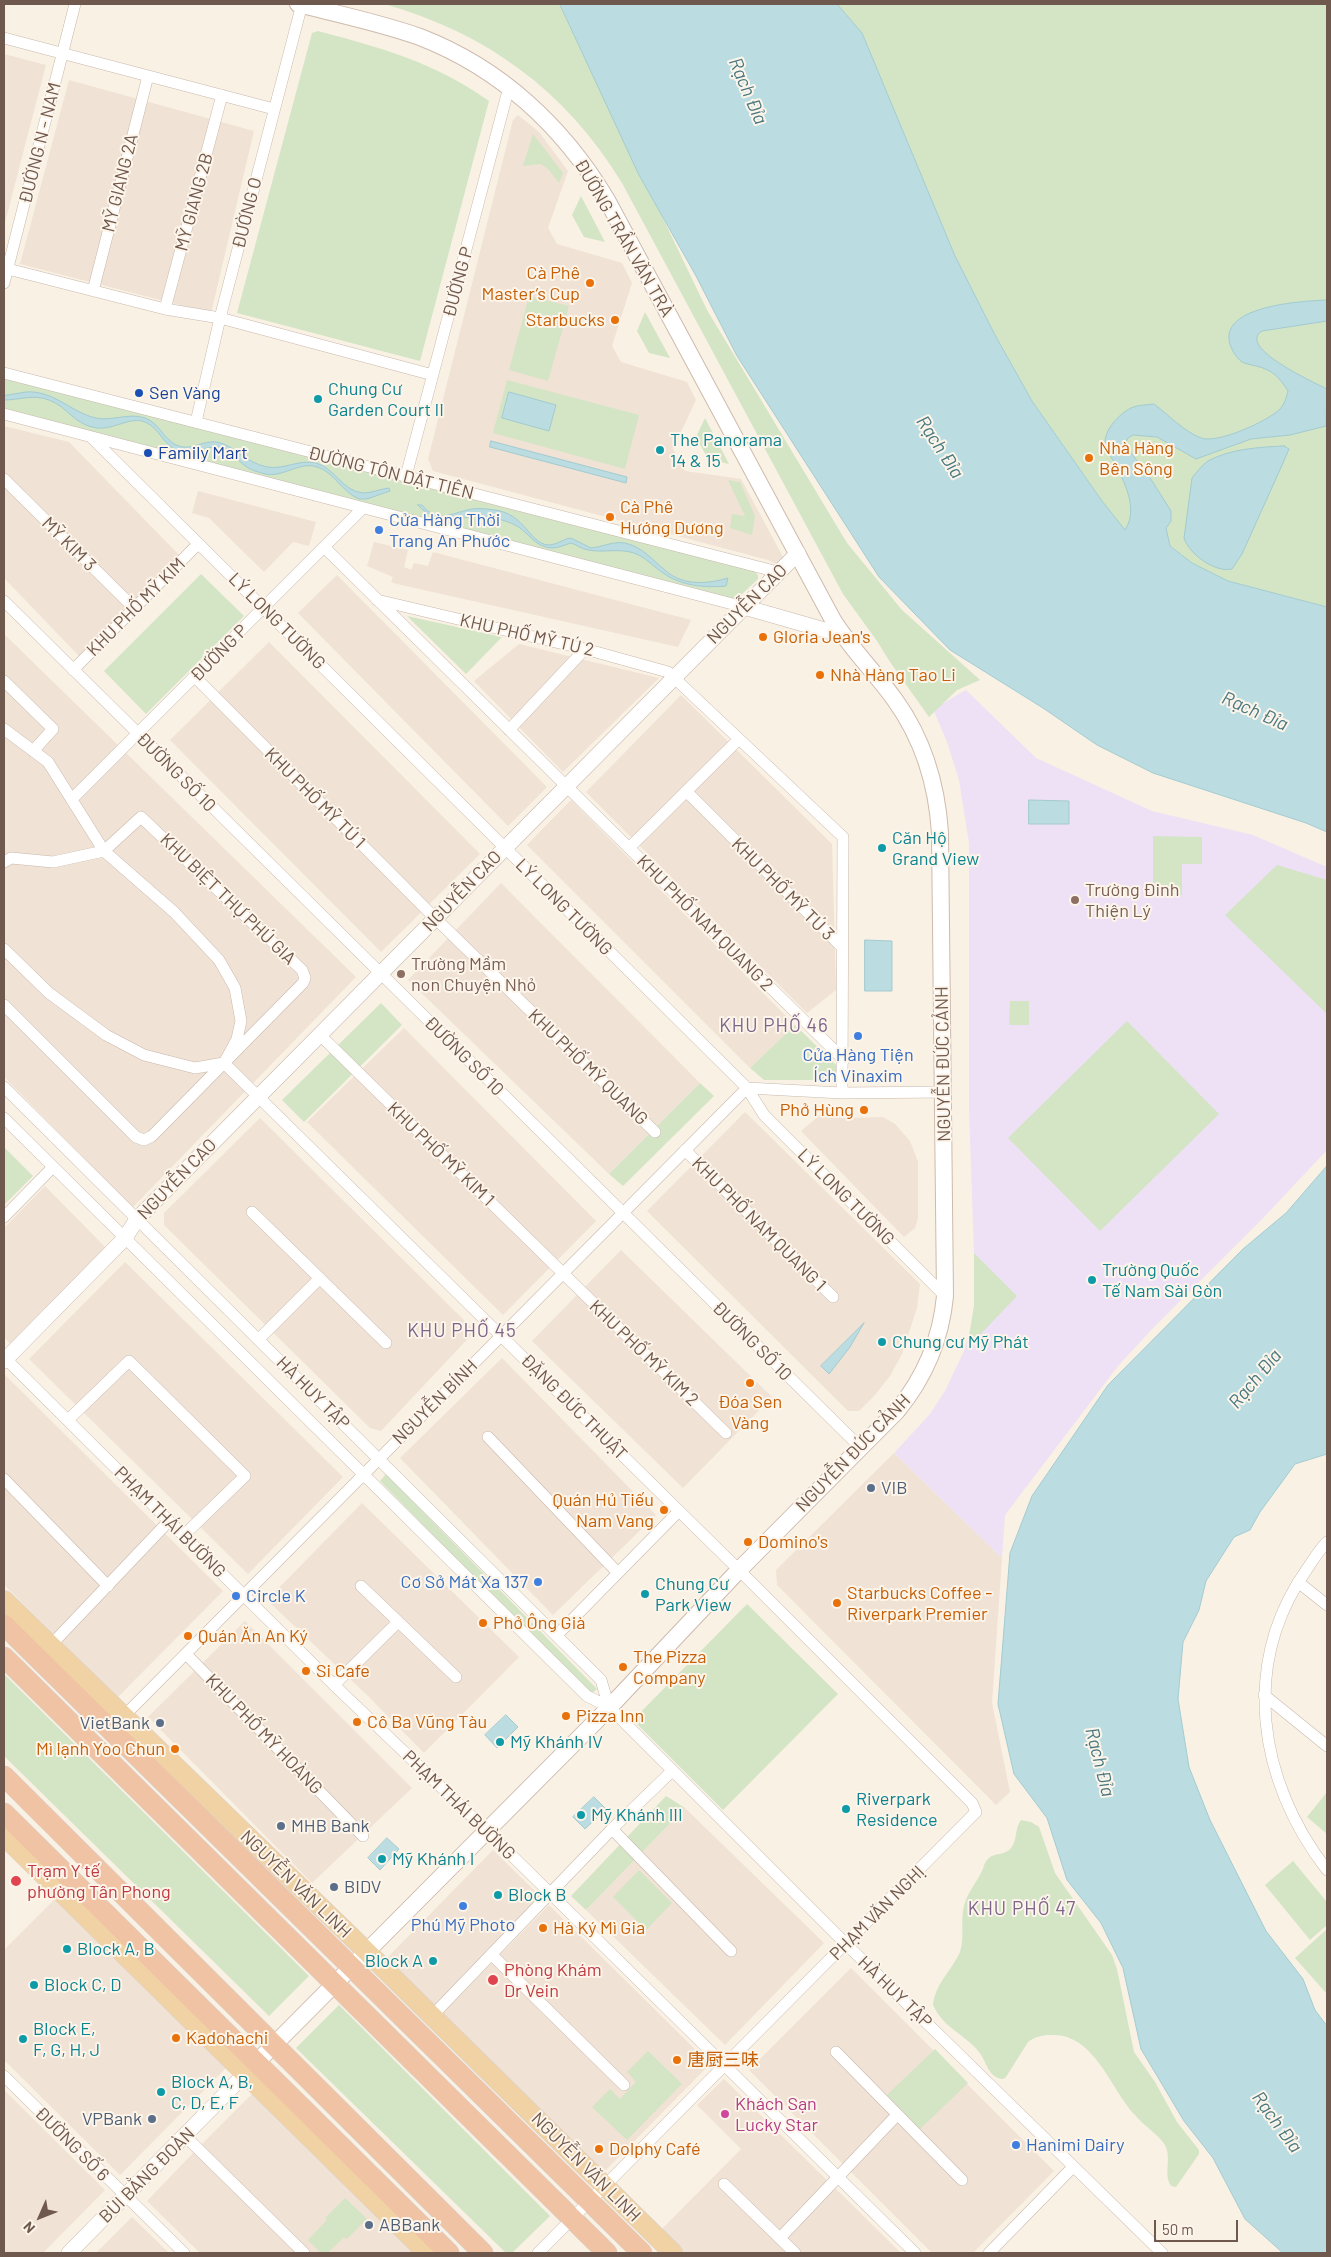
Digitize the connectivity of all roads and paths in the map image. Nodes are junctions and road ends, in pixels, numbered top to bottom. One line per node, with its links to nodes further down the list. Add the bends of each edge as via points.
1 (75, 4): 4 (street, ĐƯỜNG N - NAM)
2 (301, 4): 6 (main road, ĐƯỜNG TRẦN VĂN TRÀ, via 419,37 461,57); 8 (street, ĐƯỜNG O)
3 (4, 38): 4 (street)
4 (63, 54): 5 (street); 9 (street, ĐƯỜNG N - NAM)
5 (148, 76): 7 (street); 11 (street, MỸ GIANG 2A)
6 (509, 87): 15 (street, ĐƯỜNG P); 24 (main road, ĐƯỜNG TRẦN VĂN TRÀ, via 562,137 596,182)
7 (222, 95): 8 (street); 12 (street, MỸ GIANG 2B)
8 (274, 109): 13 (street, ĐƯỜNG O)
9 (6, 269): 10 (street, ĐƯỜNG N - NAM); 11 (street)
10 (4, 282)
11 (93, 291): 12 (street)
12 (165, 309): 13 (street)
13 (220, 318): 15 (street); 17 (street, ĐƯỜNG O)
14 (4, 373): 17 (street, ĐƯỜNG TÔN DẬT TIÊN)
15 (433, 375): 19 (street, ĐƯỜNG P)
16 (4, 414): 18 (street)
17 (196, 422): 19 (street, ĐƯỜNG TÔN DẬT TIÊN)
18 (92, 438): 21 (street); 22 (street, LÝ LONG TƯỜNG)
19 (406, 476): 25 (street, ĐƯỜNG TÔN DẬT TIÊN)
20 (4, 479): 29 (street, MỸ KIM 3)
21 (363, 508): 23 (street, ĐƯỜNG P); 28 (street)
22 (198, 544): 29 (street, KHU PHỐ MỸ KIM); 30 (street, LÝ LONG TƯỜNG)
23 (324, 547): 26 (street); 30 (street, ĐƯỜNG P)
24 (798, 553): 25 (street, NGUYỄN CAO); 31 (main road, NGUYỄN ĐỨC CẢNH)
25 (778, 572): 28 (street, NGUYỄN CAO)
26 (377, 600): 32 (street, KHU PHỐ MỸ TÚ 2); 38 (street)
27 (4, 601): 33 (street, ĐƯỜNG SỐ 10)
28 (744, 606): 31 (street); 35 (street, NGUYỄN CAO)
29 (134, 608): 33 (street, KHU PHỐ MỸ KIM)
30 (264, 608): 34 (street, ĐƯỜNG P); 45 (street, LÝ LONG TƯỜNG)
31 (842, 635): 59 (main road, NGUYỄN ĐỨC CẢNH, via 902,712 926,761 936,795 940,833)
32 (585, 649): 35 (street, KHU PHỐ MỸ TÚ 2, via 663,670); 38 (street)
33 (73, 670): 39 (street, ĐƯỜNG SỐ 10)
34 (194, 677): 39 (street, ĐƯỜNG P); 49 (street, KHU PHỐ MỸ TÚ 1)
35 (674, 677): 40 (street); 42 (street, NGUYỄN CAO)
36 (4, 681): 41 (street, via 53,729)
37 (4, 729): 41 (street, KHU BIỆT THỰ PHÚ GIA)
38 (509, 730): 42 (street)
39 (138, 734): 44 (street); 52 (street, ĐƯỜNG SỐ 10)
40 (738, 740): 43 (street); 50 (street, via 843,837)
41 (33, 751): 44 (street, KHU BIỆT THỰ PHÚ GIA, via 48,762)
42 (566, 786): 45 (street, NGUYỄN CAO); 46 (street, KHU PHỐ NAM QUANG 2)
43 (686, 792): 46 (street); 50 (street, KHU PHỐ MỸ TÚ 3)
44 (72, 799): 47 (street, KHU BIỆT THỰ PHÚ GIA)
45 (504, 847): 49 (street, NGUYỄN CAO); 58 (street, LÝ LONG TƯỜNG)
46 (629, 848): 55 (street, KHU PHỐ NAM QUANG 2)
47 (104, 851): 48 (street, KHU BIỆT THỰ PHÚ GIA, via 53,862 11,858); 56 (street, KHU BIỆT THỰ PHÚ GIA, via 174,912 219,960 235,988 241,1021 237,1039); 56 (street, KHU BIỆT THỰ PHÚ GIA, via 142,817 302,970 303,983)
48 (4, 862)
49 (435, 918): 52 (street, NGUYỄN CAO); 63 (street, KHU PHỐ MỸ QUANG)
50 (842, 947): 55 (street, KHU PHỐ MỸ TÚ 3)
51 (4, 949): 56 (street, via 49,993 106,1035 144,1055 195,1068)
52 (381, 974): 54 (street, NGUYỄN CAO); 67 (street, ĐƯỜNG SỐ 10)
53 (4, 1005): 56 (street, KHU BIỆT THỰ PHÚ GIA, via 136,1137 144,1140 152,1136)
54 (320, 1035): 61 (street, NGUYỄN CAO); 71 (street, KHU PHỐ MỸ KIM 1)
55 (844, 1060): 60 (street, KHU PHỐ MỸ TÚ 3)
56 (224, 1064): 61 (street)
57 (4, 1087): 69 (street, HÀ HUY TẬP)
58 (747, 1088): 60 (street); 64 (street, NGUYỄN BÍNH); 73 (street, LÝ LONG TƯỜNG, via 764,1116)
59 (944, 1092): 60 (street); 73 (main road, NGUYỄN ĐỨC CẢNH)
60 (842, 1093)
61 (259, 1096): 69 (street, NGUYỄN CAO); 75 (street, ĐẶNG ĐỨC THUẬT)
62 (4, 1118): 65 (street, HÀ HUY TẬP)
63 (655, 1132)
64 (685, 1150): 67 (street, NGUYỄN BÍNH); 74 (street, KHU PHỐ NAM QUANG 1)
65 (53, 1168): 68 (street); 70 (street, HÀ HUY TẬP)
66 (252, 1212): 72 (street)
67 (622, 1213): 71 (street, NGUYỄN BÍNH); 82 (street, ĐƯỜNG SỐ 10)
68 (4, 1217)
69 (137, 1219): 70 (street, NGUYỄN CAO); 76 (street, HÀ HUY TẬP)
70 (125, 1238): 78 (street, NGUYỄN CAO); 84 (street, HÀ HUY TẬP)
71 (562, 1273): 75 (street, NGUYỄN BÍNH); 80 (street, KHU PHỐ MỸ KIM 2)
72 (320, 1278): 76 (street); 77 (street)
73 (945, 1296): 82 (main road, NGUYỄN ĐỨC CẢNH, via 938,1337 914,1388)
74 (833, 1297)
75 (501, 1336): 83 (street, NGUYỄN BÍNH); 86 (street, ĐẶNG ĐỨC THUẬT)
76 (259, 1339): 83 (street, HÀ HUY TẬP)
77 (386, 1343)
78 (4, 1359): 79 (street, PHẠM THÁI BƯỜNG)
79 (68, 1420): 87 (street, PHẠM THÁI BƯỜNG); 88 (street, via 129,1361 245,1476)
80 (726, 1433)
81 (488, 1437): 91 (street)
82 (861, 1448): 90 (main road, NGUYỄN ĐỨC CẢNH)
83 (380, 1458): 84 (street, NGUYỄN BÍNH); 100 (street, HÀ HUY TẬP)
84 (362, 1474): 95 (street, NGUYỄN BÍNH); 107 (street, HÀ HUY TẬP, via 587,1696)
85 (4, 1479): 93 (street)
86 (679, 1511): 90 (street, ĐẶNG ĐỨC THUẬT); 91 (street)
87 (170, 1521): 88 (street, PHẠM THÁI BƯỜNG); 93 (street)
88 (184, 1536): 95 (street, PHẠM THÁI BƯỜNG)
89 (1327, 1542): 92 (street)
90 (739, 1570): 107 (main road, NGUYỄN ĐỨC CẢNH); 118 (street, PHẠM VĂN NGHỊ, via 972,1803 976,1812)
91 (618, 1573): 100 (street)
92 (1298, 1582): 97 (street); 106 (street, via 1274,1636 1266,1664)
93 (108, 1586): 101 (street)
94 (361, 1586): 98 (street)
95 (244, 1595): 102 (street, NGUYỄN BÍNH); 105 (street, PHẠM THÁI BƯỜNG)
96 (4, 1600): 101 (main road, NGUYỄN VĂN LINH)
97 (1327, 1605)
98 (398, 1622): 104 (street); 105 (street)
99 (4, 1625): 122 (highway, NGUYỄN VĂN LINH)
100 (557, 1635): 107 (street, HÀ HUY TẬP, via 601,1680)
101 (50, 1646): 108 (main road, NGUYỄN VĂN LINH)
102 (186, 1654): 108 (street, NGUYỄN BÍNH); 115 (street, KHU PHỐ MỸ HOÀNG)
103 (4, 1657): 123 (highway)
104 (456, 1677)
105 (334, 1685): 114 (street, PHẠM THÁI BƯỜNG)
106 (1264, 1694): 109 (street); 116 (street, via 1266,1734 1274,1768 1303,1834)
107 (609, 1707): 110 (street, HÀ HUY TẬP); 114 (main road, NGUYỄN ĐỨC CẢNH)
108 (123, 1717): 119 (main road, NGUYỄN VĂN LINH)
109 (1327, 1746)
110 (672, 1771): 113 (street); 118 (street, HÀ HUY TẬP)
111 (4, 1776): 125 (highway)
112 (6, 1826): 128 (highway)
113 (612, 1829): 117 (street); 120 (street)
114 (486, 1830): 117 (street, PHẠM THÁI BƯỜNG); 119 (main road, NGUYỄN ĐỨC CẢNH)
115 (363, 1836)
116 (1327, 1870)
117 (551, 1894): 121 (street); 127 (street, PHẠM THÁI BƯỜNG)
118 (846, 1944): 127 (street, PHẠM VĂN NGHỊ); 133 (street, HÀ HUY TẬP)
119 (366, 1951): 122 (main road, NGUYỄN ĐỨC CẢNH); 124 (main road, NGUYỄN VĂN LINH)
120 (731, 1951)
121 (492, 1955): 124 (street); 130 (street)
122 (351, 1967): 123 (main road, NGUYỄN ĐỨC CẢNH); 139 (highway, NGUYỄN VĂN LINH)
123 (335, 1983): 125 (main road, NGUYỄN ĐỨC CẢNH); 140 (highway)
124 (432, 2016): 137 (main road, NGUYỄN VĂN LINH)
125 (273, 2046): 128 (main road, NGUYỄN ĐỨC CẢNH); 147 (highway)
126 (836, 2052): 131 (street)
127 (724, 2064): 134 (street, PHẠM THÁI BƯỜNG); 137 (street, PHẠM VĂN NGHỊ)
128 (251, 2068): 132 (street, BÙI BẰNG ĐOÀN); 145 (main road); 146 (highway)
129 (4, 2076): 138 (street, ĐƯỜNG SỐ 6)
130 (624, 2085)
131 (897, 2115): 134 (street); 135 (street)
132 (185, 2136): 138 (street, BÙI BẰNG ĐOÀN); 144 (street)
133 (1072, 2167): 154 (street); 155 (street, HÀ HUY TẬP)
134 (839, 2178): 141 (street); 153 (street, PHẠM THÁI BƯỜNG)
135 (962, 2180)
136 (724, 2184): 141 (street)
137 (604, 2186): 139 (street, PHẠM VĂN NGHỊ); 151 (main road, NGUYỄN VĂN LINH)
138 (126, 2196): 142 (street, BÙI BẰNG ĐOÀN); 143 (street, ĐƯỜNG SỐ 6)
139 (589, 2201): 140 (street, PHẠM VĂN NGHỊ); 150 (highway, NGUYỄN VĂN LINH)
140 (572, 2219): 148 (street, PHẠM VĂN NGHỊ); 149 (highway)
141 (780, 2238): 152 (street)
142 (69, 2253)
143 (184, 2253)
144 (304, 2253)
145 (427, 2253)
146 (449, 2253)
147 (482, 2253)
148 (538, 2253)
149 (607, 2253)
150 (642, 2253)
151 (673, 2253)
152 (795, 2253)
153 (915, 2253)
154 (989, 2253)
155 (1162, 2253)

